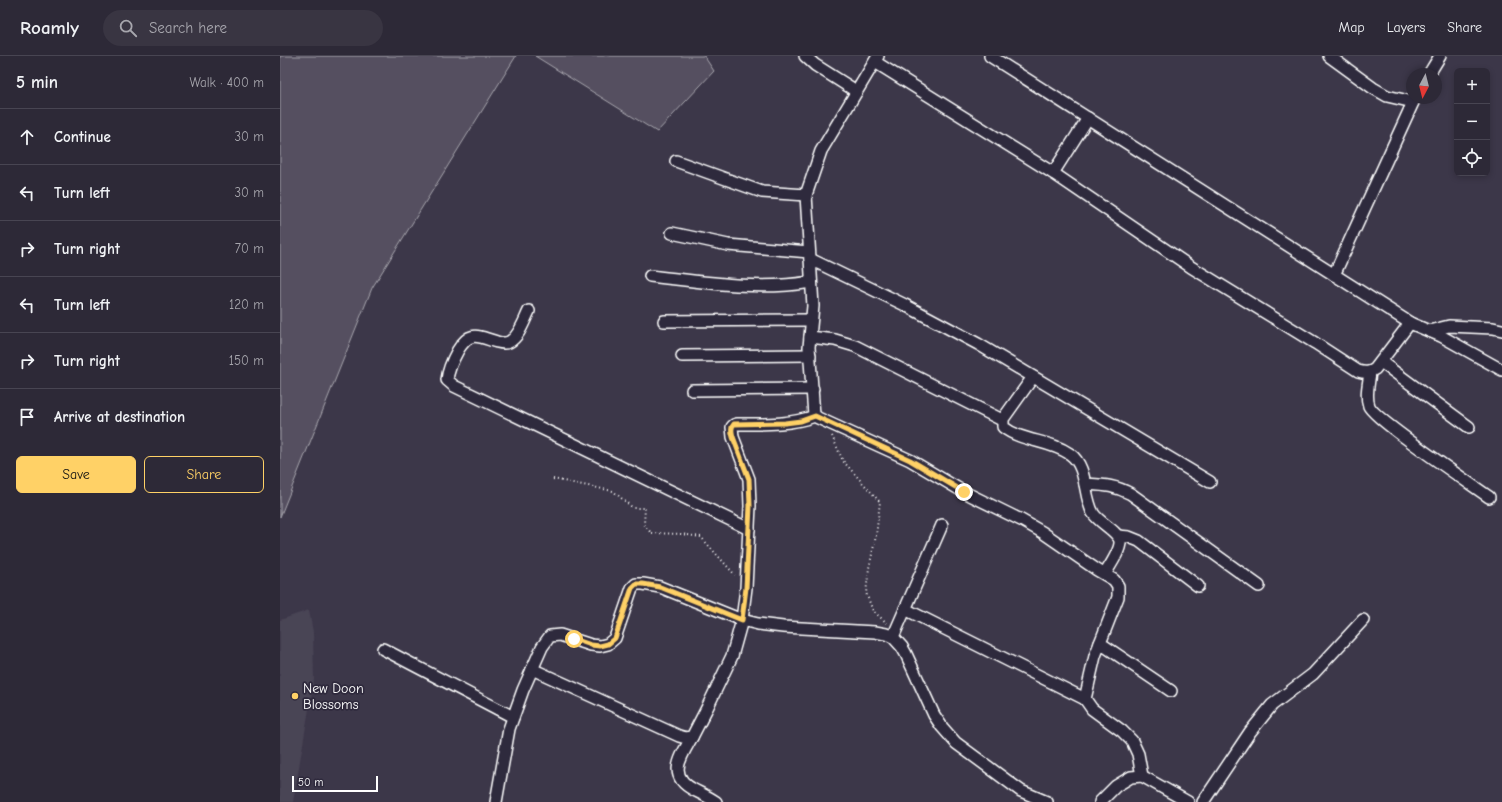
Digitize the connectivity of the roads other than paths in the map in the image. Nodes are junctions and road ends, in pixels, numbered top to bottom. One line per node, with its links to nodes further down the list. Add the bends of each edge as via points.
1 (805, 56): 7 (street, via 814,65)
2 (990, 56): 10 (street)
3 (1329, 56): 8 (street, via 1387,96)
4 (1440, 56): 6 (street)
5 (876, 59): 7 (street); 12 (street)
6 (1433, 68)
7 (856, 91): 13 (street, via 821,151)
8 (1406, 99)
9 (1412, 104): 16 (street)
10 (1088, 118): 12 (street); 16 (street)
11 (676, 161): 13 (street, via 762,192)
12 (1053, 173): 30 (street, via 1191,267 1350,366)
13 (806, 195): 15 (street)
14 (672, 233): 15 (street, via 728,245)
15 (810, 256): 18 (street); 31 (street, via 978,344)
16 (1334, 275): 22 (street)
17 (650, 276): 18 (street, via 744,287 789,286)
18 (811, 282): 20 (street)
19 (530, 311): 41 (street, via 518,333 507,343 475,336 464,340 456,352 447,380 454,386)
20 (811, 320): 21 (street); 25 (street)
21 (664, 321)
22 (1410, 324): 24 (street); 28 (street)
23 (1502, 330): 24 (street, via 1449,326)
24 (1429, 331): 29 (street)
25 (810, 337): 26 (street); 35 (street, via 855,346)
26 (810, 355): 27 (street); 33 (street)
27 (682, 356)
28 (1381, 362): 30 (street); 36 (street)
29 (1502, 370)
30 (1370, 372): 39 (street, via 1367,392 1369,407 1388,424)
31 (1033, 377): 35 (street); 37 (street)
32 (692, 390): 33 (street)
33 (813, 390): 34 (street)
34 (816, 417): 41 (street, via 785,423 734,424 732,427 733,437 749,479); 43 (street, via 910,460 964,492 1021,520)
35 (1002, 420): 38 (street, via 1003,427 1009,432 1071,454 1078,462)
36 (1469, 427)
37 (1210, 482)
38 (1085, 484): 42 (street, via 1094,514); 45 (street, via 1113,486 1131,494)
39 (1489, 497)
40 (942, 525): 46 (street)
41 (749, 529): 47 (street)
42 (1118, 536): 43 (street, via 1119,550); 44 (street, via 1139,541)
43 (1105, 574): 50 (street, via 1118,586 1118,597)
44 (1198, 586)
45 (1259, 586)
46 (905, 609): 49 (street); 54 (street)
47 (742, 620): 49 (street, via 782,627 875,632); 52 (street, via 660,587 636,584 632,588 615,638 608,644 591,645 560,635 550,636); 56 (street, via 732,656)
48 (1363, 620): 63 (street, via 1313,674 1272,704)
49 (893, 637): 60 (street, via 906,654 934,714 956,743 1021,791)
50 (1100, 644): 53 (street); 54 (street)
51 (384, 649): 55 (street)
52 (532, 669): 55 (street); 56 (street, via 679,736)
53 (1171, 691)
54 (1085, 700): 57 (street, via 1092,709 1122,731 1132,742 1138,754)
55 (513, 717): 58 (street)
56 (692, 738): 59 (street, via 679,760 679,775 682,782)
57 (1142, 776): 61 (street, via 1131,777 1116,786); 62 (street)
58 (496, 802)
59 (716, 802)
60 (1047, 802)
61 (1100, 802)
62 (1188, 802)
63 (1203, 802)

